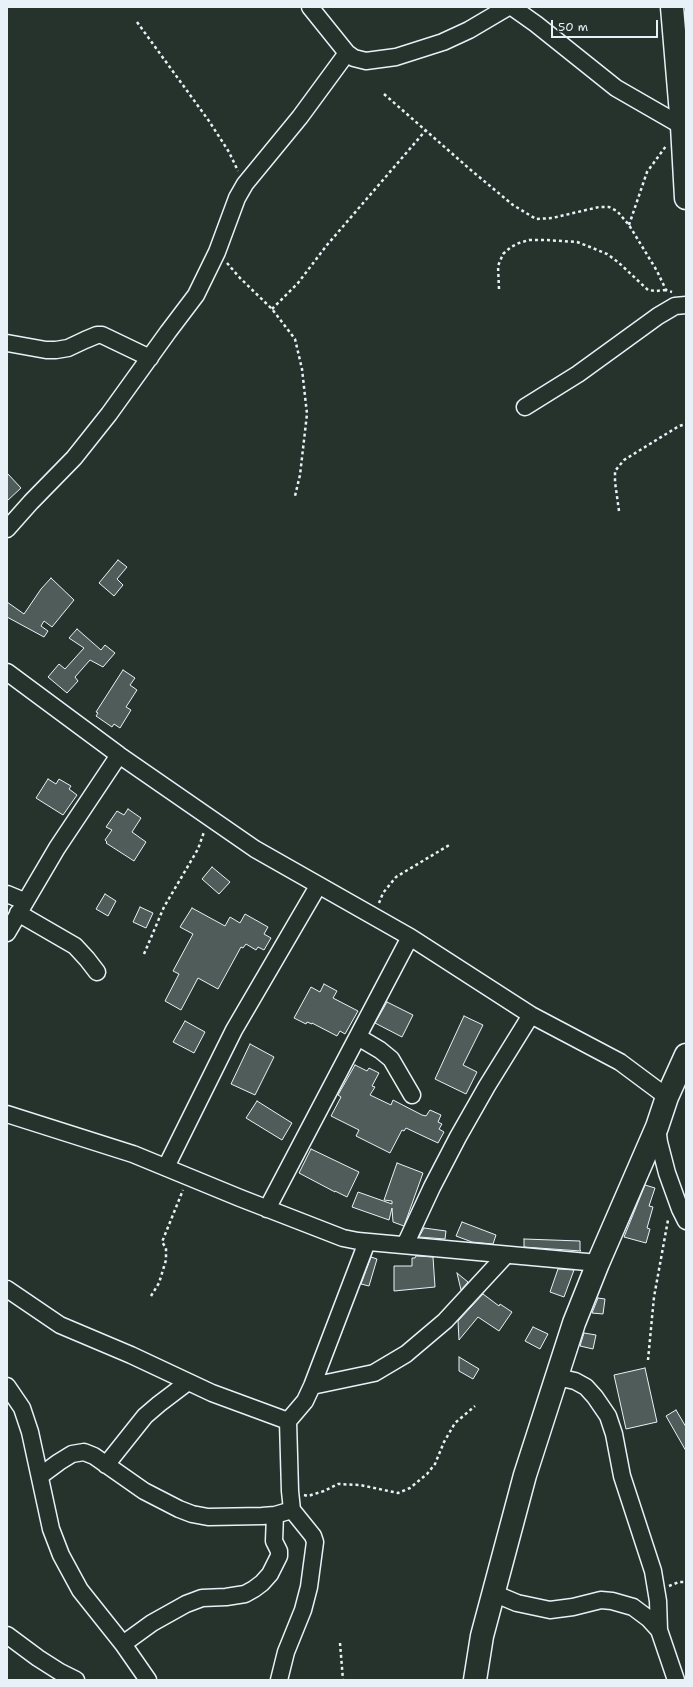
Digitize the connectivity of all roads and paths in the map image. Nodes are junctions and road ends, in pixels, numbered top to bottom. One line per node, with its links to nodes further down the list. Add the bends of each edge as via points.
1 (310, 7): 6 (street)
2 (508, 7): 6 (street, via 443,42 396,57 366,61)
3 (512, 7): 8 (street, via 616,88)
4 (672, 7): 8 (street)
5 (137, 22): 10 (path, via 209,121)
6 (347, 53): 10 (street)
7 (384, 94): 9 (path)
8 (682, 128): 11 (street); 12 (path, via 661,151 647,172)
9 (426, 130): 12 (path, via 513,205 536,219 609,207 617,211); 18 (path, via 327,245 298,283)
10 (245, 184): 13 (street, via 237,198)
11 (686, 198)
12 (629, 225): 15 (path)
13 (217, 252): 18 (path); 20 (street, via 196,295)
14 (499, 289): 15 (path, via 498,266 503,254 519,243 546,240 577,242 607,254 648,290)
15 (666, 290): 16 (path)
16 (674, 293)
17 (686, 306): 21 (street, via 675,306 658,316 578,374)
18 (272, 309): 23 (path, via 295,339 302,369 307,414)
19 (7, 343): 20 (street, via 56,350 102,335)
20 (150, 358): 25 (street, via 74,458)
21 (525, 407)
22 (686, 424): 24 (path, via 624,460 620,465 616,471 615,482)
23 (295, 496)
24 (619, 511)
25 (7, 529)
26 (7, 672): 27 (street)
27 (119, 755): 28 (street); 32 (street, via 83,807)
28 (209, 818): 30 (street); 36 (path, via 198,849 164,907)
29 (451, 844): 33 (path, via 396,877)
30 (318, 886): 33 (street); 45 (street, via 234,1030)
31 (7, 894): 32 (street)
32 (21, 907): 34 (street); 37 (street, via 75,946)
33 (373, 915): 35 (street)
34 (7, 934)
35 (410, 937): 38 (street); 39 (street)
36 (144, 954)
37 (97, 972)
38 (531, 1015): 42 (street, via 620,1062); 51 (street, via 455,1143)
39 (358, 1037): 41 (street, via 391,1060); 48 (street)
40 (686, 1055): 42 (street)
41 (412, 1095)
42 (667, 1097): 44 (street)
43 (7, 1114): 45 (street, via 89,1139)
44 (657, 1127): 47 (street); 53 (street)
45 (166, 1167): 46 (street)
46 (189, 1177): 48 (street); 55 (path, via 162,1242 166,1248 166,1260)
47 (674, 1195): 49 (street); 56 (path, via 654,1297)
48 (267, 1209): 50 (street, via 343,1238)
49 (686, 1221)
50 (367, 1242): 51 (street); 60 (street)
51 (405, 1245): 52 (street)
52 (506, 1255): 53 (street); 60 (street, via 445,1321 406,1354 374,1373)
53 (598, 1263): 57 (street, via 574,1323)
54 (7, 1289): 58 (street, via 60,1325)
55 (151, 1296)
56 (648, 1360)
57 (557, 1377): 68 (street, via 525,1475); 69 (street, via 575,1381 586,1387 608,1416 622,1476 653,1571 658,1601)
58 (188, 1382): 62 (street, via 218,1396); 63 (street, via 145,1416)
59 (7, 1386): 64 (street, via 22,1408)
60 (312, 1386): 62 (street, via 305,1401)
61 (475, 1406): 65 (path, via 455,1422 435,1464 410,1488 398,1493 360,1485 338,1484 308,1496)
62 (288, 1421): 65 (street)
63 (106, 1465): 64 (street, via 84,1452 72,1454); 67 (street, via 144,1491 192,1514 208,1517)
64 (40, 1476): 72 (street, via 51,1529 72,1578)
65 (290, 1491): 66 (street)
66 (292, 1510): 67 (street); 76 (street, via 315,1542 303,1610 286,1652)
67 (275, 1515): 72 (street, via 274,1541 279,1556 262,1584 245,1594 202,1598 186,1604 152,1623)
68 (493, 1593): 69 (street, via 517,1603 550,1610 601,1600 612,1601 637,1609); 78 (street, via 482,1636)
69 (658, 1630): 73 (street)
70 (7, 1635): 74 (street, via 38,1658)
71 (340, 1642): 77 (path)
72 (123, 1644): 75 (street)
73 (679, 1677)
74 (76, 1680)
75 (148, 1680)
76 (279, 1680)
77 (343, 1680)
78 (475, 1680)

